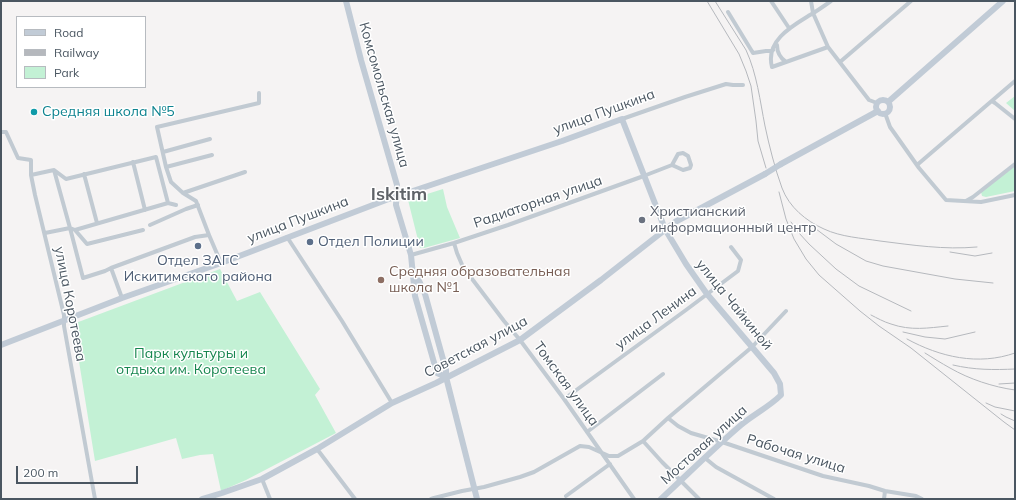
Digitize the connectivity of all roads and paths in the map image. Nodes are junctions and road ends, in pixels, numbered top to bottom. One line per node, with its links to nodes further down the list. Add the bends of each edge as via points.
1 (346, 1): 41 (main road, Комсомольская улица, via 397,185)
2 (771, 1): 9 (street)
3 (811, 1): 8 (street)
4 (831, 1): 8 (street)
5 (911, 1): 14 (street)
6 (1003, 1): 19 (main road)
7 (728, 12): 12 (street, via 753,53)
8 (813, 13): 9 (street); 11 (street)
9 (789, 28): 10 (street)
10 (776, 42): 12 (street); 13 (street, via 777,52)
11 (828, 47): 13 (street); 14 (street)
12 (773, 50): 13 (street, via 772,67)
13 (786, 62)
14 (840, 62): 20 (street, via 869,100)
15 (1015, 81): 18 (street)
16 (744, 85): 23 (street, улица Пушкина, via 726,84)
17 (259, 93): 27 (street, via 259,103 157,127)
18 (992, 101): 24 (street); 32 (street)
19 (888, 102): 20 (main road, via 882,100); 22 (main road, via 890,108)
20 (877, 103): 21 (main road)
21 (878, 111): 22 (main road); 50 (main road, Советская улица, bridge)
22 (885, 113): 32 (street, via 890,127)
23 (622, 119): 38 (main road, улица Чайкиной); 41 (main road, улица Пушкина)
24 (1015, 119)
25 (1, 132): 37 (street, улица Коротеева, via 6,132 18,158 31,160)
26 (210, 140): 27 (street)
27 (163, 152): 33 (street)
28 (212, 155): 33 (street)
29 (133, 162): 36 (street); 43 (street, via 156,157); 46 (street)
30 (1015, 164): 42 (street)
31 (672, 165): 31 (street, Радиаторная улица, via 683,170 690,168 691,165 688,156 683,153 678,154); 38 (street, Радиаторная улица)
32 (917, 165): 42 (street, via 946,200)
33 (166, 167): 39 (street, via 171,182)
34 (54, 170): 36 (street, via 66,179); 37 (street); 49 (street)
35 (245, 172): 39 (street)
36 (84, 174): 47 (street)
37 (31, 175): 53 (street, улица Коротеева)
38 (644, 176): 50 (main road, улица Чайкиной); 56 (street, Радиаторная улица)
39 (183, 193): 45 (street, via 196,201)
40 (1015, 195): 42 (street, via 981,202)
41 (396, 197): 55 (main road, улица Пушкина); 58 (main road, Комсомольская улица, via 396,205)
42 (966, 201)
43 (168, 203): 44 (street); 46 (street)
44 (176, 205)
45 (198, 206): 48 (street); 54 (street)
46 (145, 210): 47 (street)
47 (97, 223): 51 (street)
48 (150, 225)
49 (70, 228): 51 (street); 53 (street); 61 (street, via 83,278)
50 (665, 229): 62 (main road, улица Чайкиной); 66 (main road, Советская улица)
51 (75, 230): 52 (street, via 87,244)
52 (143, 230)
53 (45, 233): 65 (street, улица Коротеева)
54 (209, 235): 59 (street); 61 (street, via 195,237)
55 (287, 237): 59 (main road, улица Пушкина); 73 (street)
56 (454, 243): 58 (street, Радиаторная улица); 66 (street, Томская улица, via 463,268)
57 (731, 247): 62 (street, улица Ленина, via 740,260 738,271)
58 (411, 255): 60 (main road, Комсомольская улица)
59 (221, 263): 63 (main road, улица Пушкина)
60 (412, 265): 70 (main road, Комсомольская улица, via 425,294); 70 (main road, Комсомольская улица, via 416,296 437,373)
61 (111, 268): 63 (street)
62 (706, 294): 68 (main road, улица Чайкиной); 72 (street, улица Ленина)
63 (122, 298): 65 (main road, улица Пушкина)
64 (786, 312): 68 (street)
65 (64, 321): 67 (main road, улица Пушкина); 88 (street, улица Коротеева)
66 (520, 340): 70 (main road, Советская улица); 72 (street, Томская улица)
67 (1, 345)
68 (752, 346): 71 (main road, улица Чайкиной, via 774,373 780,384); 74 (street)
69 (663, 374): 75 (street)
70 (446, 377): 73 (main road, Советская улица); 84 (main road, Комсомольская улица)
71 (781, 394): 77 (main road, Мостовая улица)
72 (564, 399): 75 (street, Томская улица)
73 (392, 403): 78 (main road, Советская улица)
74 (668, 418): 76 (street); 77 (street, Рабочая улица, via 691,433)
75 (587, 432): 79 (street, Томская улица)
76 (643, 441): 79 (street, via 618,456); 83 (street)
77 (722, 442): 80 (main road, Мостовая улица); 85 (street, Рабочая улица, via 823,476)
78 (318, 449): 82 (main road, Советская улица); 91 (street)
79 (601, 453): 81 (street, Томская улица); 84 (street, via 580,446 534,472)
80 (705, 458): 83 (main road, Мостовая улица); 97 (street, via 716,467)
81 (610, 464): 87 (street); 94 (street, Томская улица)
82 (262, 479): 86 (main road, Советская улица); 90 (street)
83 (680, 481): 95 (main road, Мостовая улица); 96 (street)
84 (474, 488): 92 (street); 93 (main road, Комсомольская улица)
85 (885, 491): 98 (street); 99 (street, Рабочая улица)
86 (223, 496): 89 (main road, Советская улица)
87 (566, 496)
88 (94, 499)
89 (202, 499)
90 (270, 499)
91 (355, 499)
92 (432, 499)
93 (477, 499)
94 (634, 499)
95 (661, 499)
96 (699, 499)
97 (774, 499)
98 (884, 499)
99 (922, 499)

